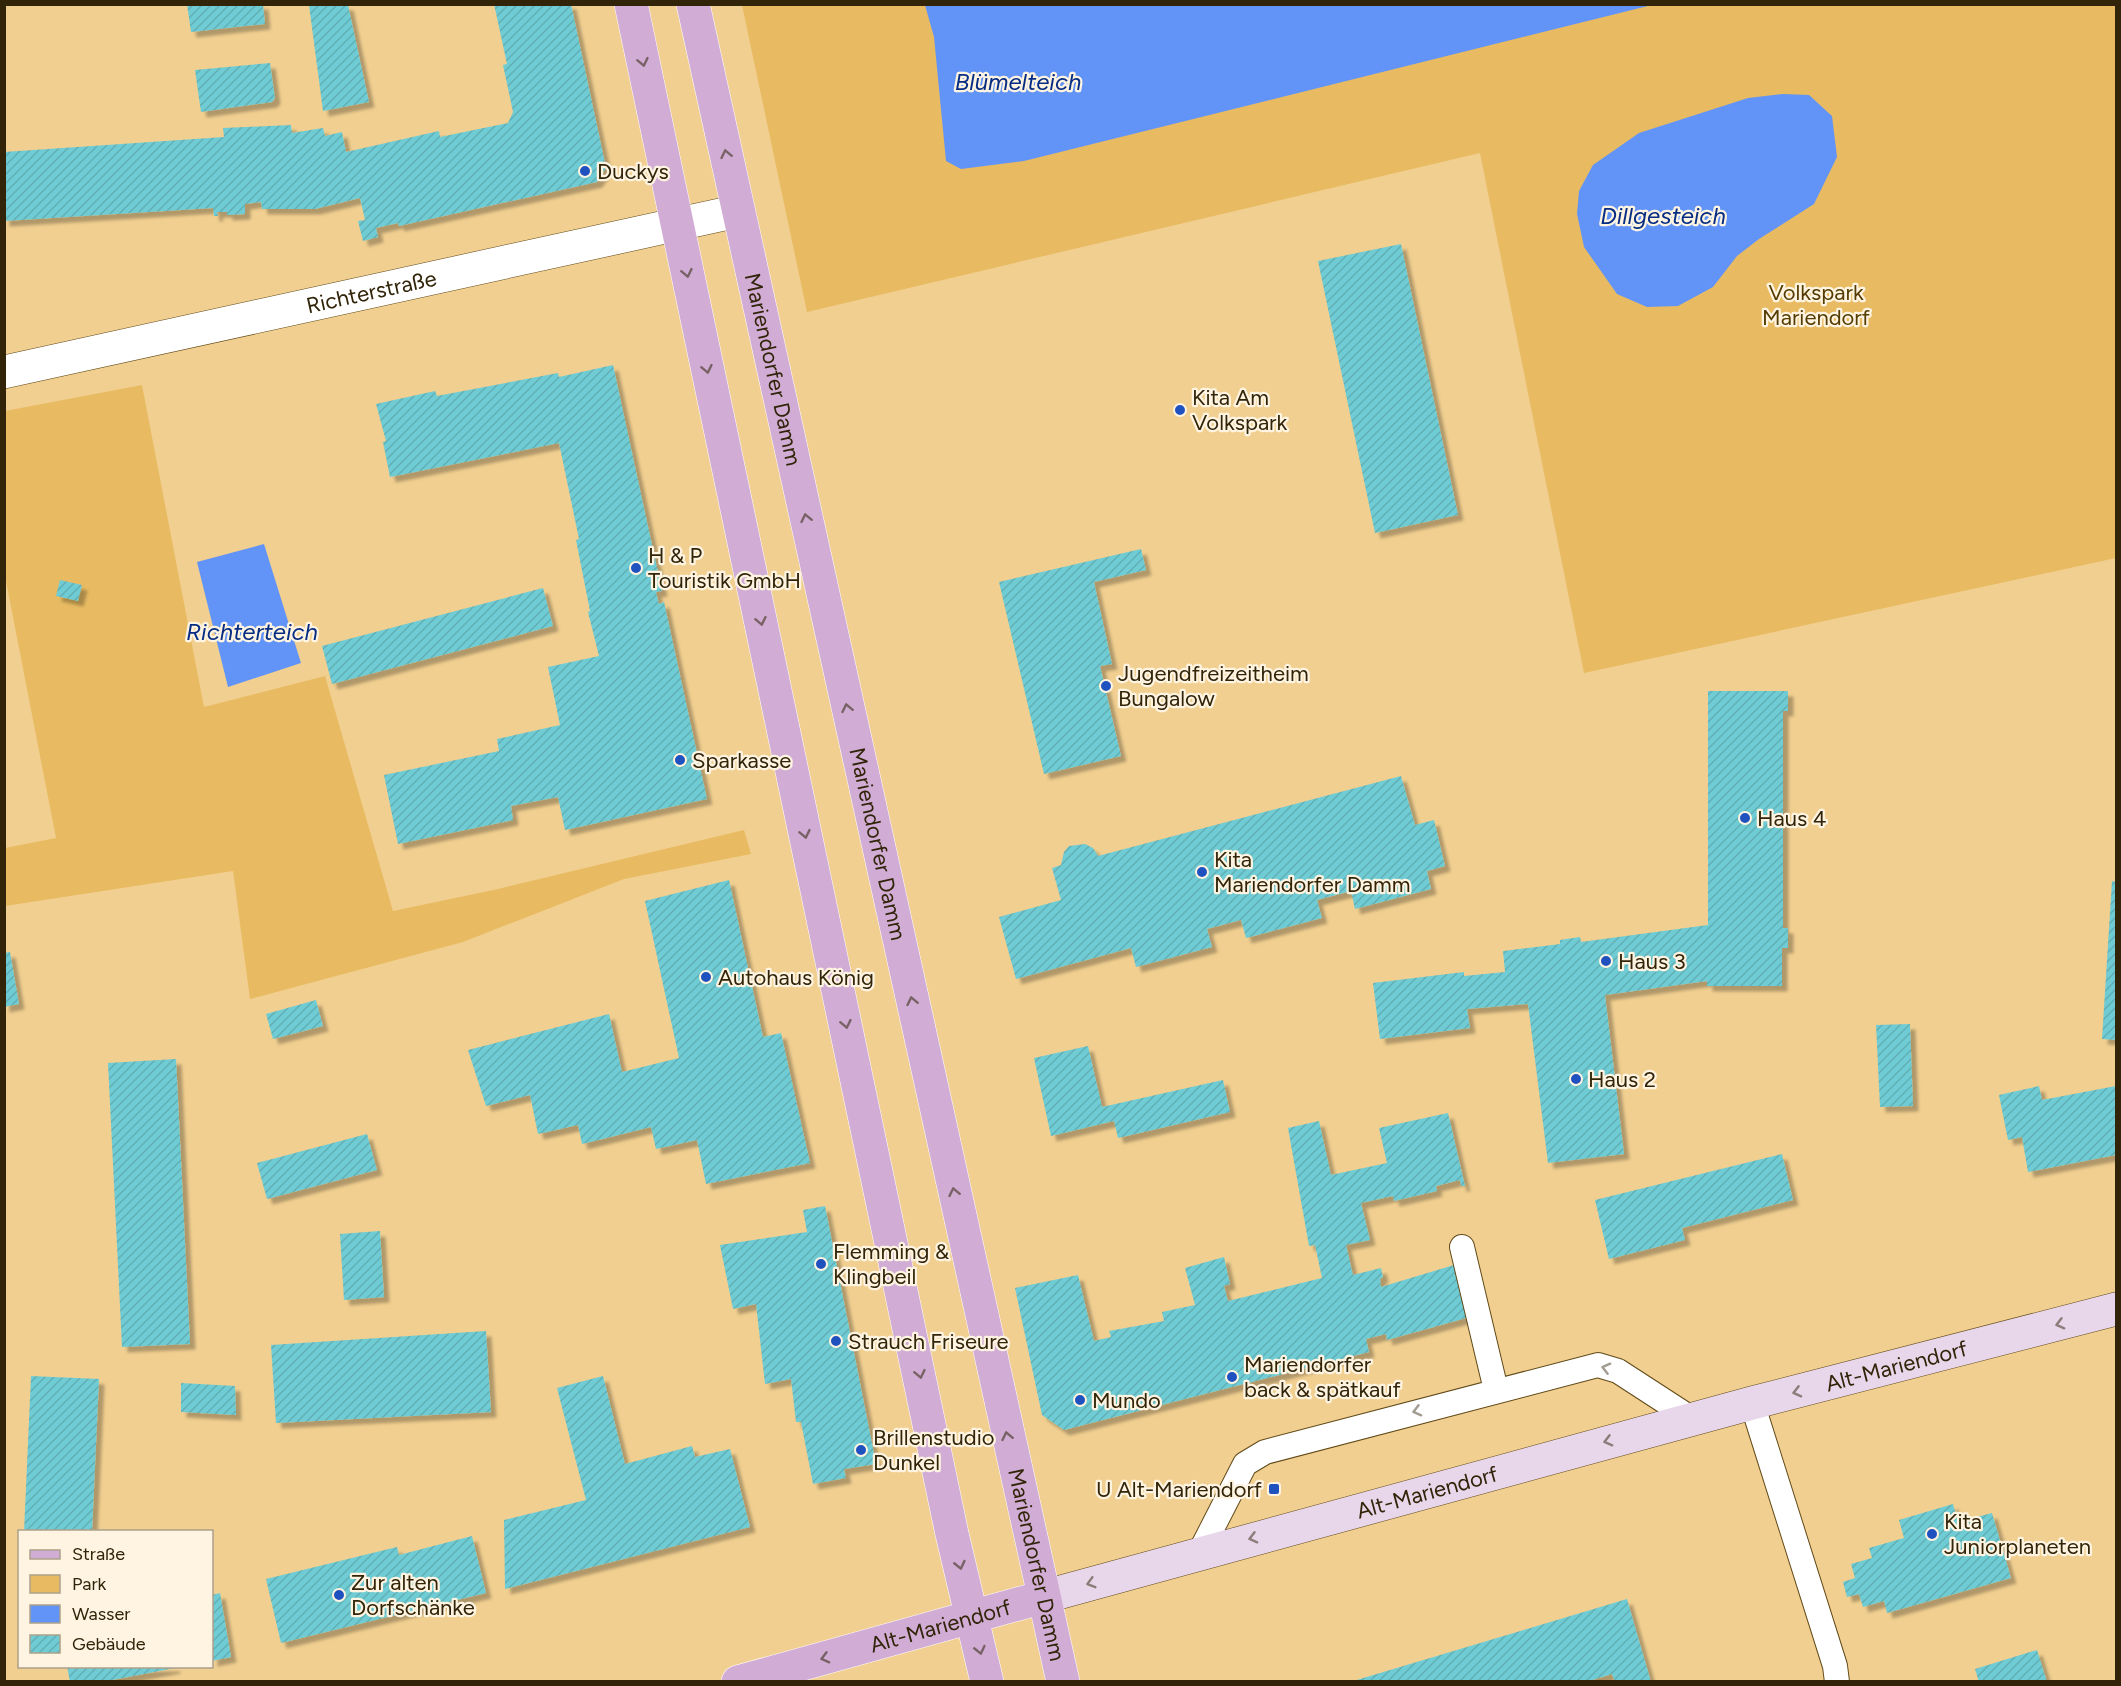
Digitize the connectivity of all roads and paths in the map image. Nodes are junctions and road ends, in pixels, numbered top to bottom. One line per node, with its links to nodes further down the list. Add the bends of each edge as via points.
1 (631, 4): 4 (main road, one-way to 4)
2 (693, 4): 3 (main road, Mariendorfer Damm, one-way to 2)
3 (738, 211): 4 (street, Richterstraße); 12 (main road, Mariendorfer Damm, one-way to 3)
4 (677, 226): 5 (street, Richterstraße); 13 (main road, one-way to 13)
5 (4, 372)
6 (1462, 1247): 8 (lane)
7 (2116, 1309): 9 (main road, Alt-Mariendorf, one-way to 9)
8 (1496, 1390): 10 (lane, one-way to 8, via 1618,1371 1598,1365); 11 (lane, one-way to 11, via 1265,1452 1245,1464)
9 (1752, 1403): 10 (main road, Alt-Mariendorf); 17 (lane)
10 (1692, 1419): 11 (main road, Alt-Mariendorf, one-way to 11)
11 (1200, 1552): 12 (main road, Alt-Mariendorf, one-way to 12)
12 (1043, 1597): 13 (main road, Alt-Mariendorf); 16 (main road, Mariendorfer Damm)
13 (972, 1617): 14 (main road, Alt-Mariendorf, one-way to 14); 15 (main road, one-way to 15)
14 (738, 1682)
15 (987, 1682)
16 (1063, 1682)
17 (1837, 1682)

